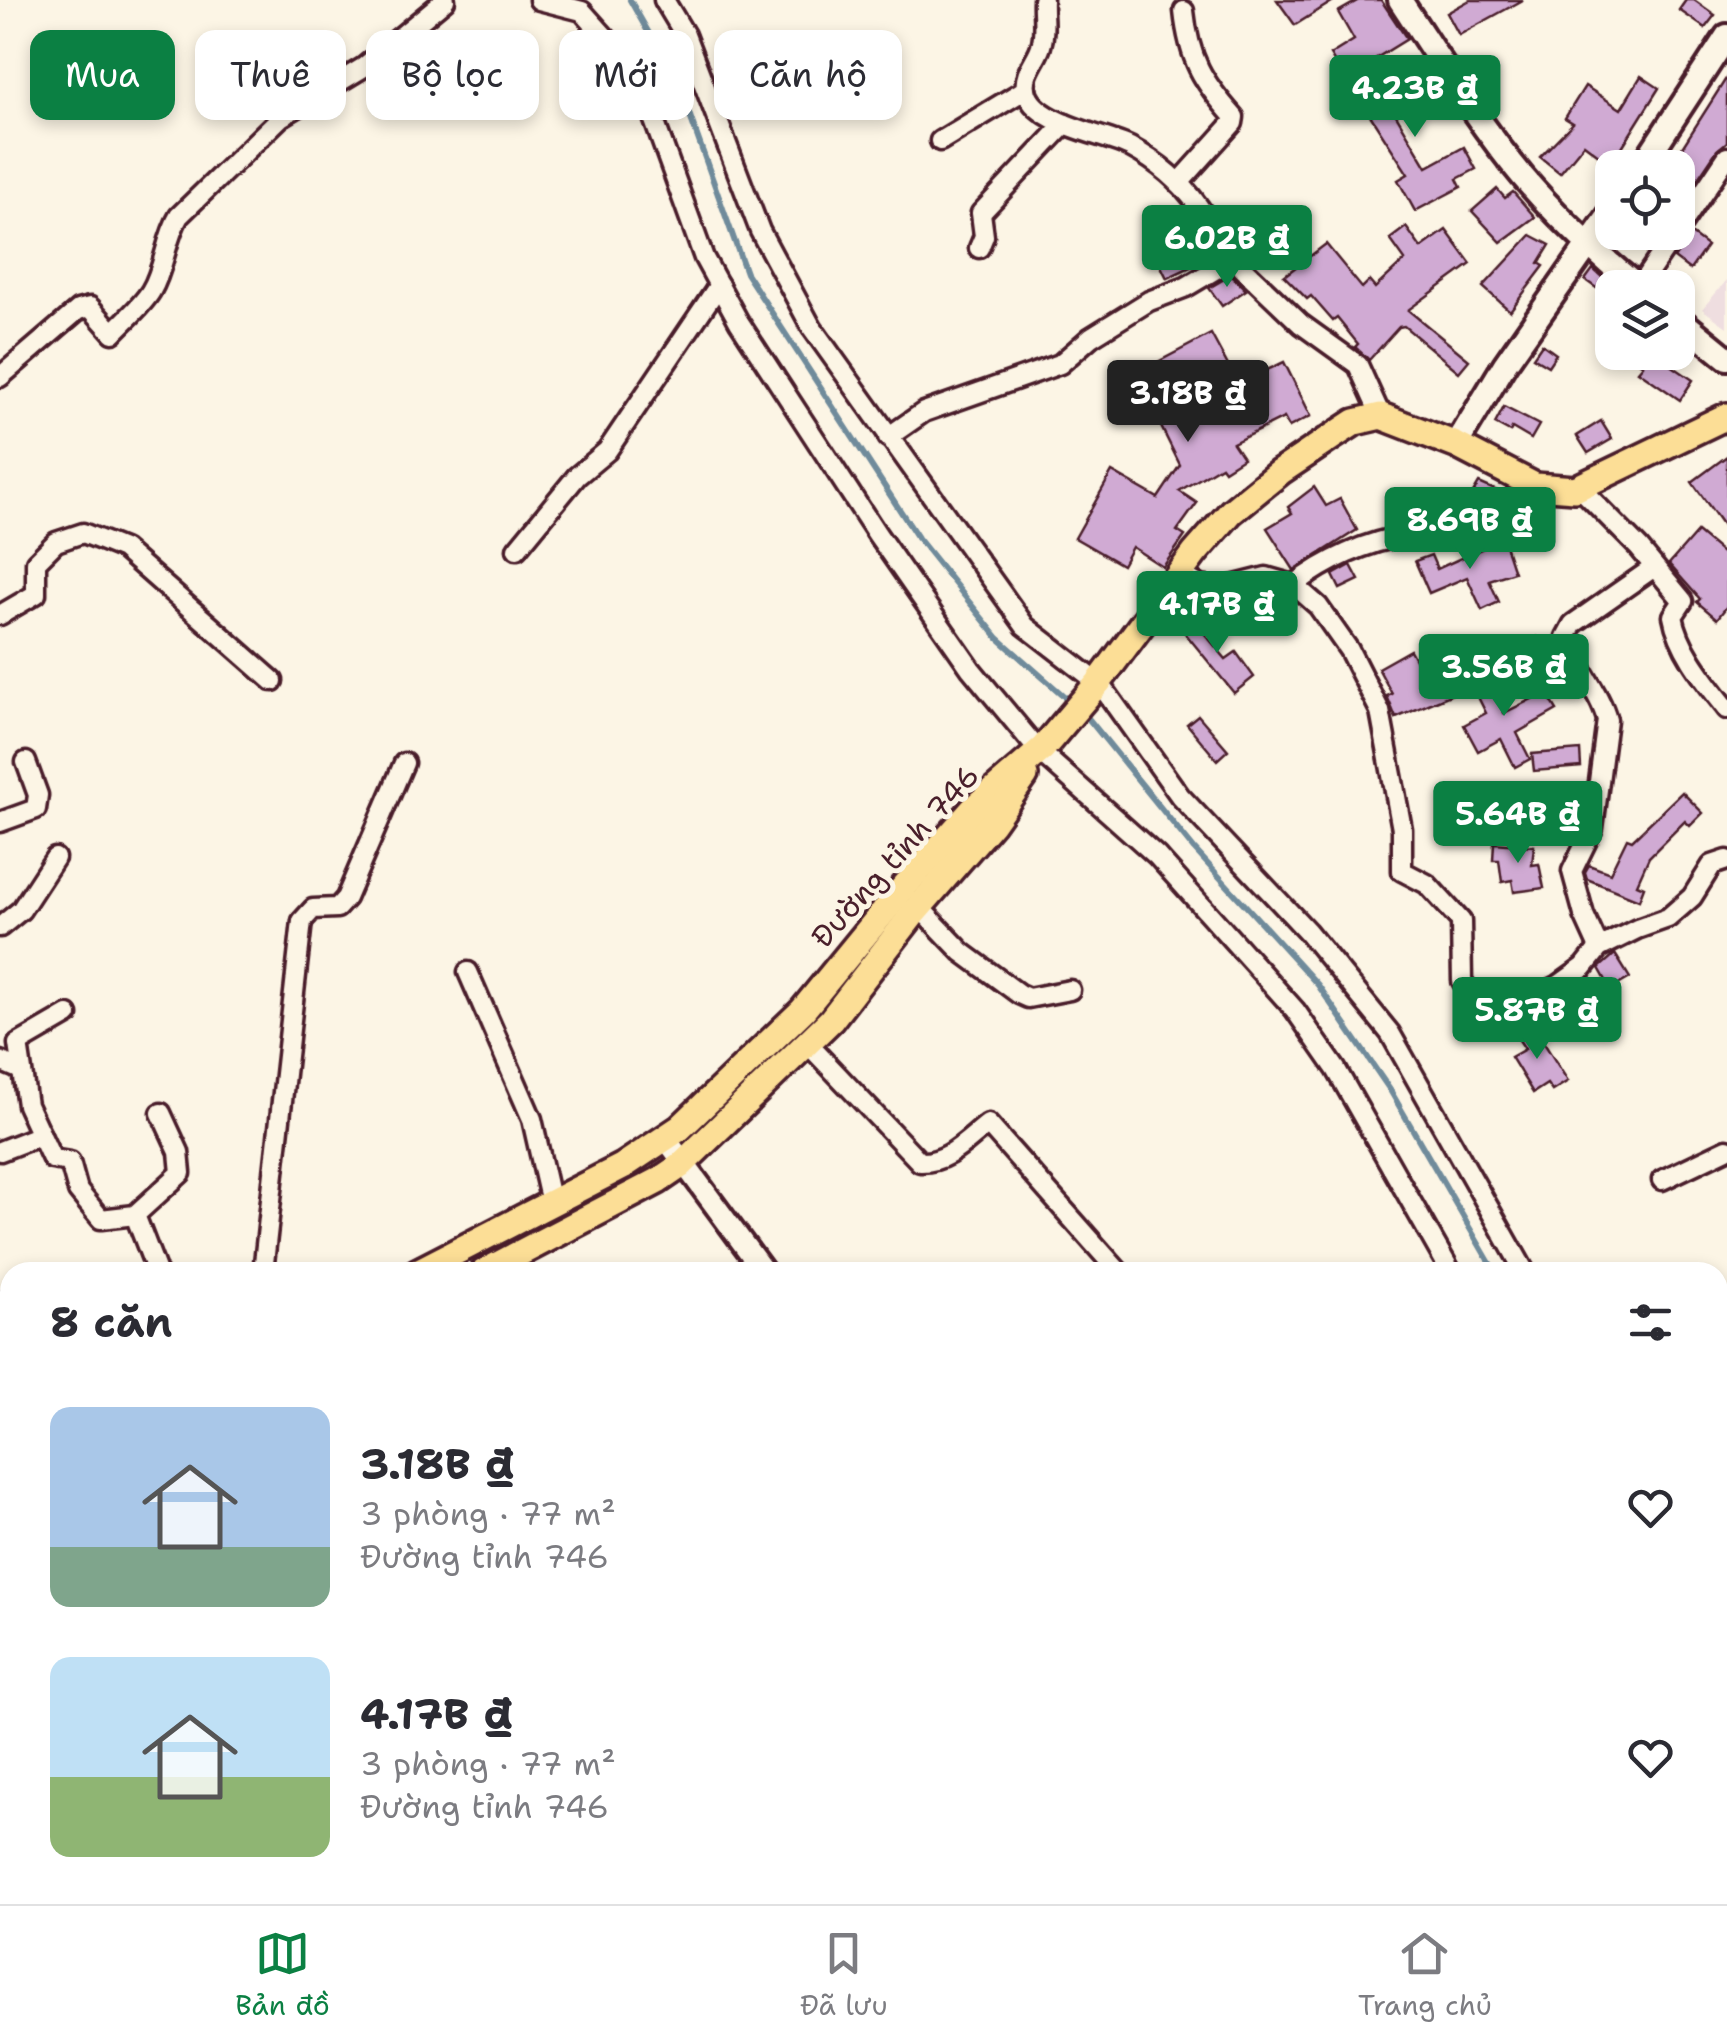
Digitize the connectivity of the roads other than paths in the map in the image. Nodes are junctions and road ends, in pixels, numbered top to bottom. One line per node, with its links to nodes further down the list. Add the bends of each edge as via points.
1 (445, 0): 23 (street, via 364,67 282,117 179,216 151,292 113,333 90,307 78,310)
2 (539, 0): 20 (street, via 582,11 616,49 651,112)
3 (664, 0): 26 (street, via 685,35 760,231 812,328)
4 (1043, 0): 8 (street, via 1041,48)
5 (1400, 0): 16 (main road, via 1522,176)
6 (1184, 11): 13 (street, via 1204,84 1234,116)
7 (1727, 36): 11 (main road)
8 (1026, 89): 9 (street, via 1030,100); 10 (street)
9 (1064, 124): 13 (street, via 1128,146); 17 (street, via 982,213)
10 (940, 140)
11 (1653, 150)
12 (1727, 157): 14 (street)
13 (1179, 184): 18 (street)
14 (1695, 205)
15 (1595, 238): 16 (main road)
16 (1589, 247): 19 (main road); 27 (main road)
17 (979, 248)
18 (1233, 259): 24 (street, via 1301,324 1358,365); 26 (street, via 1149,301 1060,364 924,412)
19 (1617, 270)
20 (719, 285): 30 (street, via 607,451 576,476); 38 (street, via 971,670)
21 (1695, 332): 22 (main road)
22 (1727, 358)
23 (0, 377)
24 (1380, 416): 27 (main road); 32 (main road, via 1356,422 1280,472 1231,512)
25 (1727, 416): 29 (main road)
26 (888, 437): 36 (street, via 1025,626)
27 (1456, 445): 28 (main road)
28 (1535, 486): 29 (main road); 33 (street, via 1511,518 1464,531 1402,536 1338,558)
29 (1579, 487): 31 (street)
30 (517, 548)
31 (1652, 568): 37 (street, via 1683,601 1673,616 1676,632); 46 (street, via 1573,624 1566,637 1608,720 1593,828 1572,871)
32 (1180, 574): 33 (street, via 1219,589 1266,577); 36 (main road)
33 (1294, 585): 46 (street, via 1350,650 1380,711 1402,829 1402,871 1427,884 1460,921 1462,981 1482,1007 1508,1012 1558,986)
34 (0, 615): 35 (street, via 36,594 36,562 56,542 83,532 123,550)
35 (272, 682)
36 (1098, 683): 38 (main road); 69 (street, via 1180,796 1306,931 1390,1034)
37 (1727, 709)
38 (1040, 751): 44 (main road, Đường tỉnh 746, via 992,822); 55 (main road, Đường tỉnh 746, via 976,807 803,1010); 68 (street, via 1157,856 1295,1010)
39 (26, 762): 41 (street, via 36,809)
40 (404, 763): 63 (street, via 346,898 302,921)
41 (0, 822)
42 (55, 858): 45 (street, via 20,910)
43 (1727, 860): 46 (street, via 1712,865 1692,897 1668,918)
44 (919, 908): 48 (street, via 962,952 1019,994); 50 (main road, Đường tỉnh 746)
45 (0, 927)
46 (1598, 948)
47 (468, 972): 60 (street, via 532,1120)
48 (1070, 990)
49 (68, 1015): 52 (street, via 18,1044)
50 (808, 1044): 58 (main road, Đường tỉnh 746); 67 (street, via 920,1162 950,1154 988,1124)
51 (0, 1061): 52 (street)
52 (22, 1070): 54 (street, via 27,1105)
53 (161, 1113): 61 (street, via 181,1173)
54 (41, 1135): 57 (street); 61 (street, via 52,1160 70,1162 78,1191 102,1219)
55 (666, 1139): 58 (street); 60 (main road, Đường tỉnh 746)
56 (1727, 1148): 59 (street)
57 (0, 1151)
58 (684, 1162): 65 (main road, Đường tỉnh 746); 66 (street)
59 (1662, 1180)
60 (551, 1203): 64 (main road, Đường tỉnh 746)
61 (134, 1215): 62 (street)
62 (153, 1262)
63 (265, 1262)
64 (436, 1262)
65 (503, 1262)
66 (757, 1262)
67 (1109, 1262)
68 (1445, 1262)
69 (1519, 1262)

